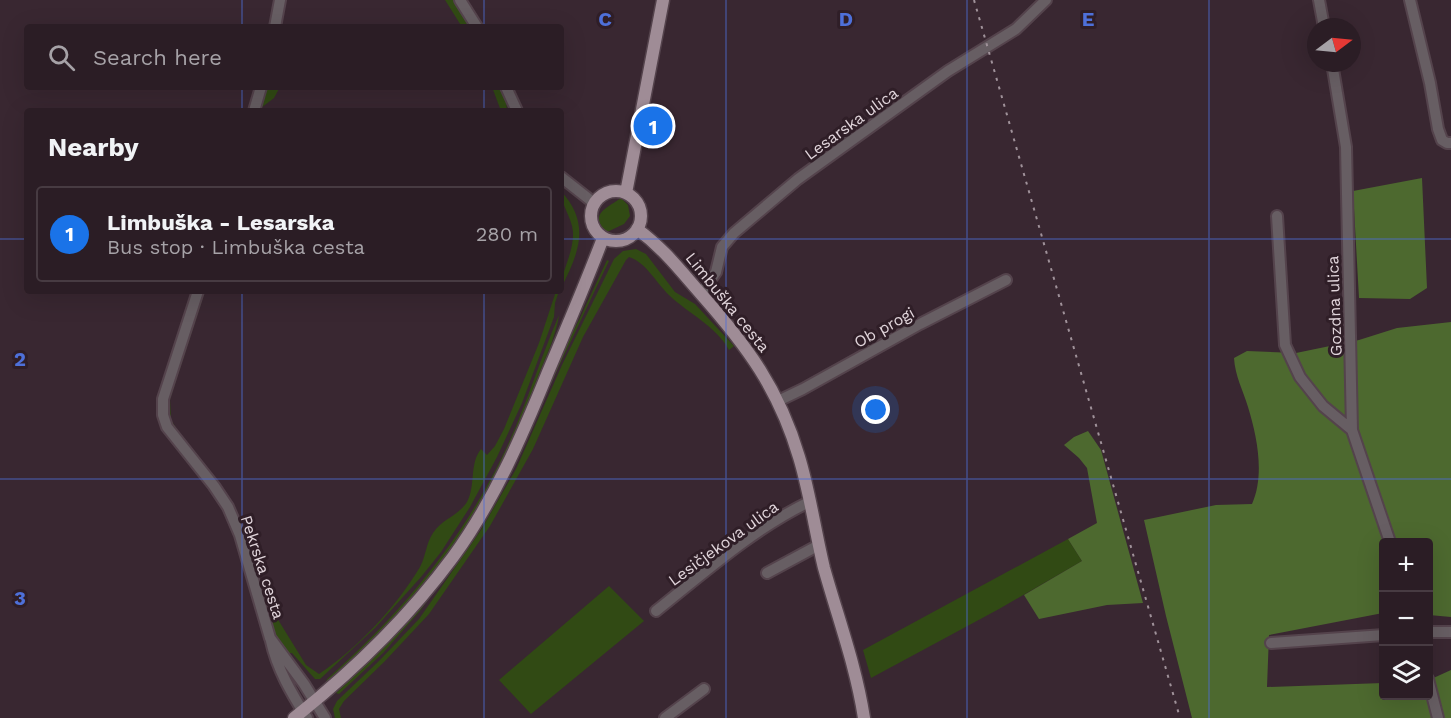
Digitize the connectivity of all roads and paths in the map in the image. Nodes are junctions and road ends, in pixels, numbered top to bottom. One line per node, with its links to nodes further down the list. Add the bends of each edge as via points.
1 (280, 0): 8 (street)
2 (460, 0): 9 (street)
3 (663, 0): 17 (main road)
4 (1046, 0): 24 (street, Lesarska ulica, via 1016,29 948,71 798,179 734,233 722,247 716,272)
5 (1319, 0): 7 (street)
6 (1410, 0): 15 (street, via 1438,129 1443,140)
7 (1322, 18)
8 (276, 24)
9 (475, 24)
10 (1334, 72): 26 (street, Gozdna ulica, via 1346,147)
11 (260, 90): 13 (street)
12 (507, 90): 14 (street)
13 (255, 108)
14 (516, 108)
15 (1451, 143)
16 (564, 179): 18 (street)
17 (626, 193): 18 (main road, via 612,191); 20 (main road, via 640,209)
18 (594, 203): 21 (main road, via 591,222)
19 (1277, 216): 26 (street, via 1285,345 1300,376 1323,406)
20 (637, 230): 21 (main road, via 618,241); 24 (main road, Limbuška cesta, via 676,264)
21 (603, 238): 39 (main road, via 521,438 454,556 371,652)
22 (1006, 280): 25 (street, Ob progi)
23 (197, 294): 35 (street, Pekrska cesta, via 163,399 164,415 172,435 228,507)
24 (701, 294): 25 (main road, Limbuška cesta, via 744,344)
25 (778, 401): 27 (main road, Limbuška cesta, via 798,454)
26 (1352, 430): 28 (street, Gozdna ulica)
27 (809, 502): 29 (main road, Limbuška cesta); 31 (street, Lesičjekova ulica, via 747,539)
28 (1388, 538)
29 (819, 545): 30 (street); 43 (main road, Limbuška cesta, via 851,655)
30 (767, 573)
31 (656, 611)
32 (1433, 632): 33 (street)
33 (1451, 632)
34 (1379, 635): 36 (street)
35 (270, 638): 39 (street, Pekrska cesta); 40 (street)
36 (1271, 643)
37 (704, 689): 42 (street)
38 (1433, 698): 44 (street)
39 (315, 702): 40 (main road); 41 (street, Pekrska cesta)
40 (301, 716)
41 (325, 718)
42 (665, 718)
43 (864, 718)
44 (1438, 718)

